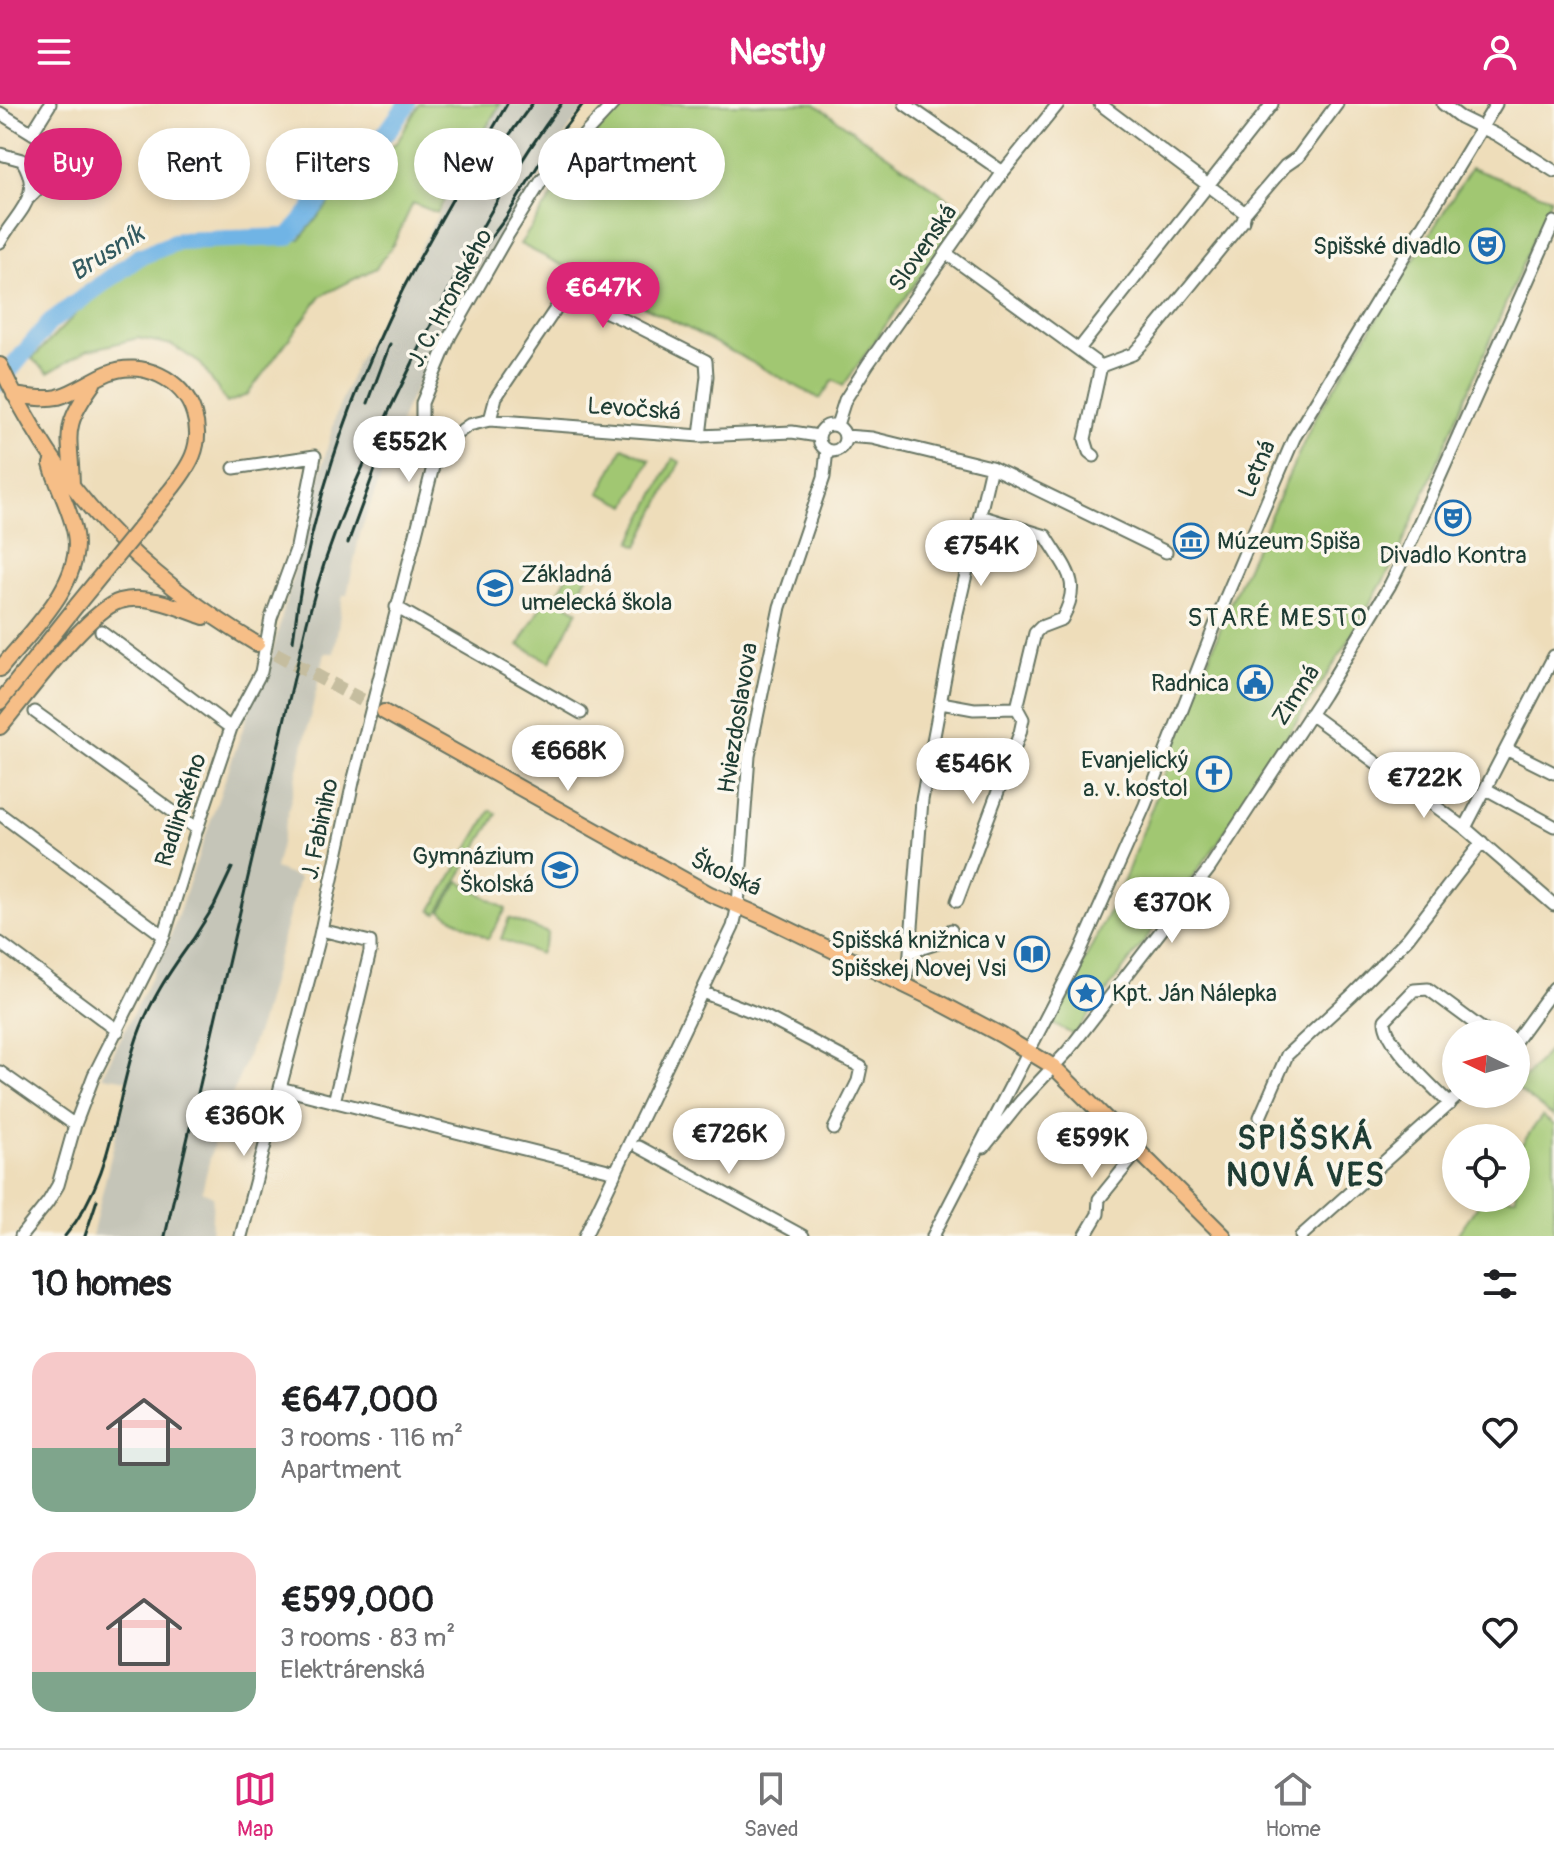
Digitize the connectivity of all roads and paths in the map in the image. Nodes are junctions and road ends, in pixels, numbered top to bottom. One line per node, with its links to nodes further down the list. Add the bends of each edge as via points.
1 (50, 104): 13 (street)
2 (613, 104): 36 (street, J. C. Hronského, via 542,180 450,336 422,403 422,421)
3 (905, 104): 17 (street)
4 (1058, 104): 17 (street, Slovenská)
5 (1100, 104): 18 (street)
6 (1272, 104): 18 (street)
7 (1337, 104): 20 (street, via 1298,157)
8 (1443, 104): 11 (street)
9 (1496, 104): 11 (street, Letná)
10 (0, 113): 12 (street)
11 (1482, 127): 16 (street); 82 (street, Letná, via 1294,438 1145,805 1080,952)
12 (24, 128)
13 (35, 128)
14 (0, 154): 15 (street)
15 (24, 163)
16 (1554, 171)
17 (1003, 172): 25 (street, Slovenská)
18 (1207, 185): 20 (street); 26 (street)
19 (28, 200): 21 (street)
20 (1245, 213): 28 (street, via 1133,354)
21 (15, 222): 23 (street); 24 (street)
22 (1554, 222): 57 (street, Zimná, via 1404,557)
23 (0, 223)
24 (0, 242)
25 (947, 254): 26 (street); 32 (street, Slovenská, via 845,400)
26 (1079, 349): 28 (street)
27 (0, 365): 30 (main road)
28 (1101, 366): 39 (street, via 1085,439)
29 (95, 380): 30 (main road, via 52,398); 42 (main road, via 69,427); 51 (main road, bridge, via 122,369 154,372 178,387 192,406 198,444 188,468)
30 (13, 393): 38 (main road)
31 (490, 420): 33 (street, Levočská); 33 (street, via 496,397 559,304 573,297 706,361); 36 (street, Levočská)
32 (837, 425): 34 (street, via 825,426); 35 (street)
33 (700, 436): 34 (street, Levočská)
34 (818, 436): 37 (street)
35 (845, 436): 37 (street, via 840,448); 40 (street)
36 (450, 437): 45 (street, J. Fabiniho, via 438,447)
37 (827, 450): 69 (street, Hviezdoslavova, via 824,477 780,607 749,756)
38 (47, 452): 42 (main road); 50 (main road, via 75,531 75,562 62,591)
39 (1094, 456)
40 (991, 467): 43 (street); 44 (street)
41 (234, 468): 59 (street, Radlinského, via 315,456 297,547 271,618 261,672)
42 (72, 486): 46 (main road, via 157,576)
43 (980, 516): 52 (street); 53 (street, via 1046,536 1073,583 1072,601 1062,619 1035,633)
44 (1166, 552)
45 (396, 607): 56 (street); 71 (street, J. Fabiniho)
46 (220, 622): 48 (main road); 58 (main road, via 167,603 133,599 109,605)
47 (101, 631): 59 (street)
48 (257, 644)
49 (1554, 656): 60 (street)
50 (0, 669)
51 (0, 702)
52 (941, 703): 53 (street); 75 (street, via 922,800)
53 (1017, 708): 68 (street, via 1023,719 1020,733)
54 (35, 712): 66 (street)
55 (384, 712): 69 (main road, Školská)
56 (581, 713)
57 (1310, 714): 65 (street); 83 (street, Zimná, via 1209,869)
58 (0, 727)
59 (231, 728): 66 (street, Radlinského)
60 (1506, 749): 61 (street); 62 (street)
61 (1554, 773)
62 (1486, 789): 64 (street); 65 (street)
63 (0, 814): 73 (street)
64 (1554, 826)
65 (1465, 828): 67 (street)
66 (197, 829): 73 (street, Radlinského)
67 (1482, 842): 70 (street); 89 (street, via 1408,938 1287,1055)
68 (957, 901)
69 (738, 905): 76 (main road, Školská); 78 (street, Hviezdoslavova)
70 (1554, 905)
71 (321, 930): 85 (street, J. Fabiniho); 87 (street, via 370,942)
72 (951, 930): 75 (street, via 947,940)
73 (164, 936): 81 (street, Radlinského)
74 (0, 943): 81 (street)
75 (910, 952): 76 (street)
76 (904, 985): 82 (main road, Školská)
77 (1554, 988): 80 (street)
78 (702, 992): 91 (street, via 766,1017 861,1067); 95 (street, Hviezdoslavova)
79 (1470, 1020): 86 (street, via 1428,989 1414,990 1385,1020 1393,1043)
80 (1530, 1021)
81 (118, 1031): 90 (street, Radlinského)
82 (1027, 1051): 83 (main road, Školská); 94 (street, Letná)
83 (1054, 1067): 93 (main road, Školská); 94 (street, Zimná)
84 (0, 1072): 90 (street)
85 (280, 1088): 87 (street); 97 (street, J. Fabiniho)
86 (1442, 1095)
87 (334, 1102): 95 (street)
88 (1445, 1108): 103 (street)
89 (1260, 1117)
90 (75, 1125): 96 (street, Radlinského, via 58,1185)
91 (834, 1129)
92 (639, 1147): 99 (street)
93 (1139, 1150): 101 (street, via 1099,1199 1098,1214); 102 (main road, Školská)
94 (971, 1163): 100 (street)
95 (616, 1172): 98 (street, Hviezdoslavova)
96 (21, 1236)
97 (241, 1236)
98 (585, 1236)
99 (803, 1236)
100 (933, 1236)
101 (1085, 1236)
102 (1224, 1236)
103 (1301, 1236)

